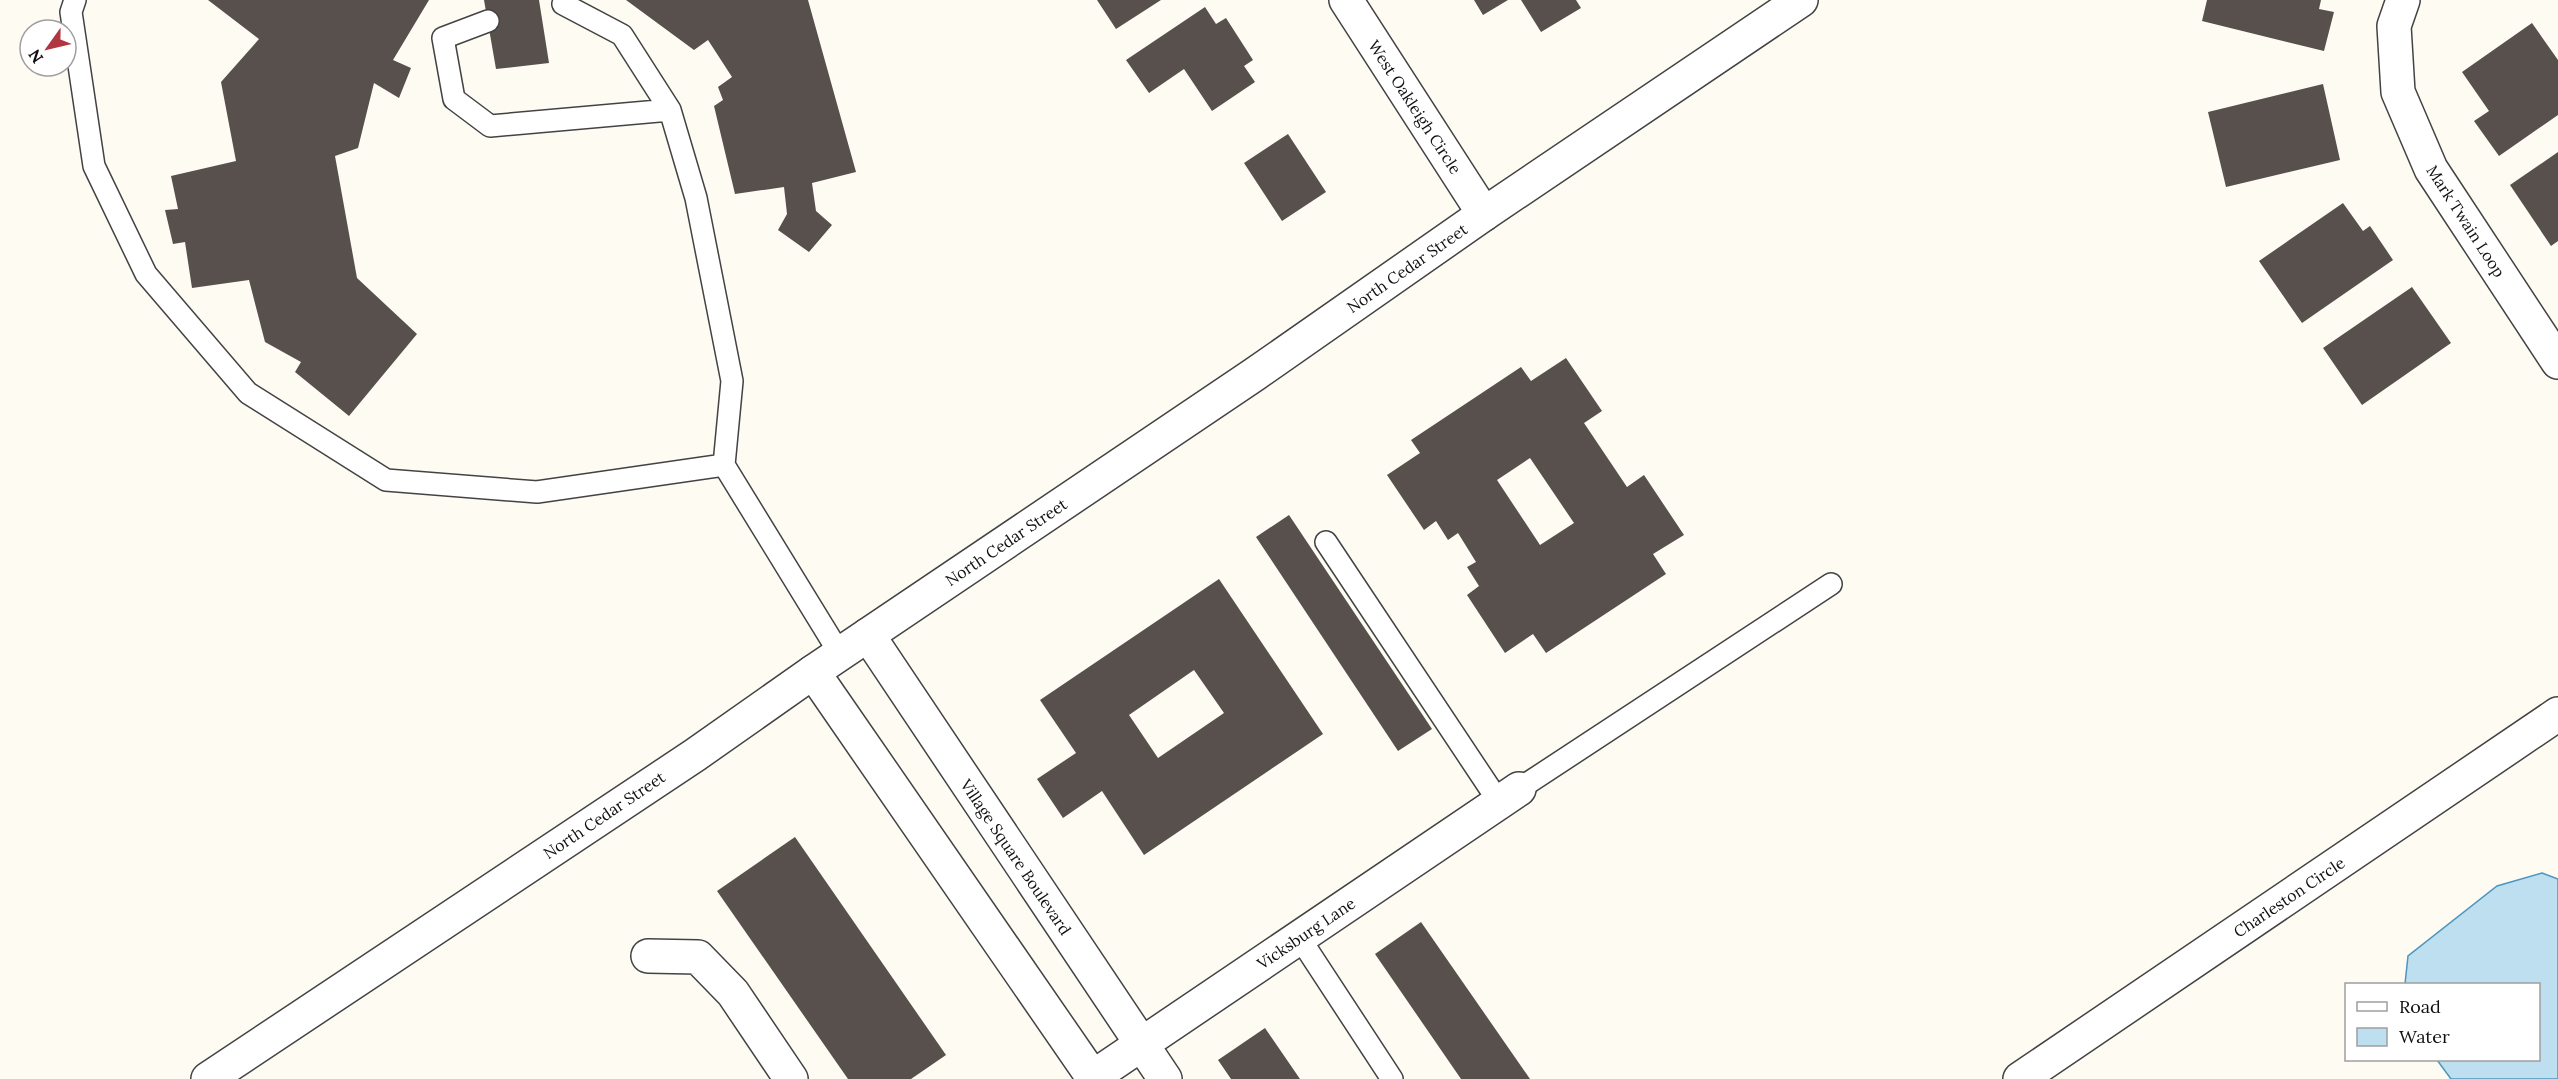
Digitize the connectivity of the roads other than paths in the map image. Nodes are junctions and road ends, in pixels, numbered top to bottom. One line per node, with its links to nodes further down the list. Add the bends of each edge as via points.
1 (75, 0): 10 (lane, via 71,12 94,166 146,274 248,393 386,480 537,492)
2 (1346, 0): 8 (street, West Oakleigh Circle)
3 (1801, 0): 8 (street, North Cedar Street)
4 (2403, 0): 9 (street, Mark Twain Loop, via 2394,26 2398,92 2430,169)
5 (563, 4): 7 (lane, via 622,35)
6 (488, 21): 7 (lane, via 443,38 454,99 489,126)
7 (670, 110): 10 (lane, via 696,198 732,381)
8 (1484, 214): 13 (street, North Cedar Street, via 1256,375)
9 (2558, 362)
10 (724, 465): 14 (lane)
11 (1326, 542): 17 (lane)
12 (1831, 584): 17 (lane)
13 (868, 635): 14 (street, North Cedar Street); 20 (street, Village Square Boulevard)
14 (840, 654): 15 (street, North Cedar Street)
15 (813, 672): 21 (street); 22 (street, North Cedar Street, via 695,755)
16 (2558, 714): 26 (street, Charleston Circle)
17 (1509, 796): 18 (street, Vicksburg Lane)
18 (1299, 938): 20 (street, Vicksburg Lane); 25 (lane)
19 (648, 956): 23 (street, via 698,957 733,993)
20 (1141, 1044): 21 (street, Vicksburg Lane); 24 (street, Village Square Boulevard)
21 (1093, 1078)
22 (208, 1079)
23 (791, 1079)
24 (1165, 1079)
25 (1392, 1079)
26 (2020, 1079)

